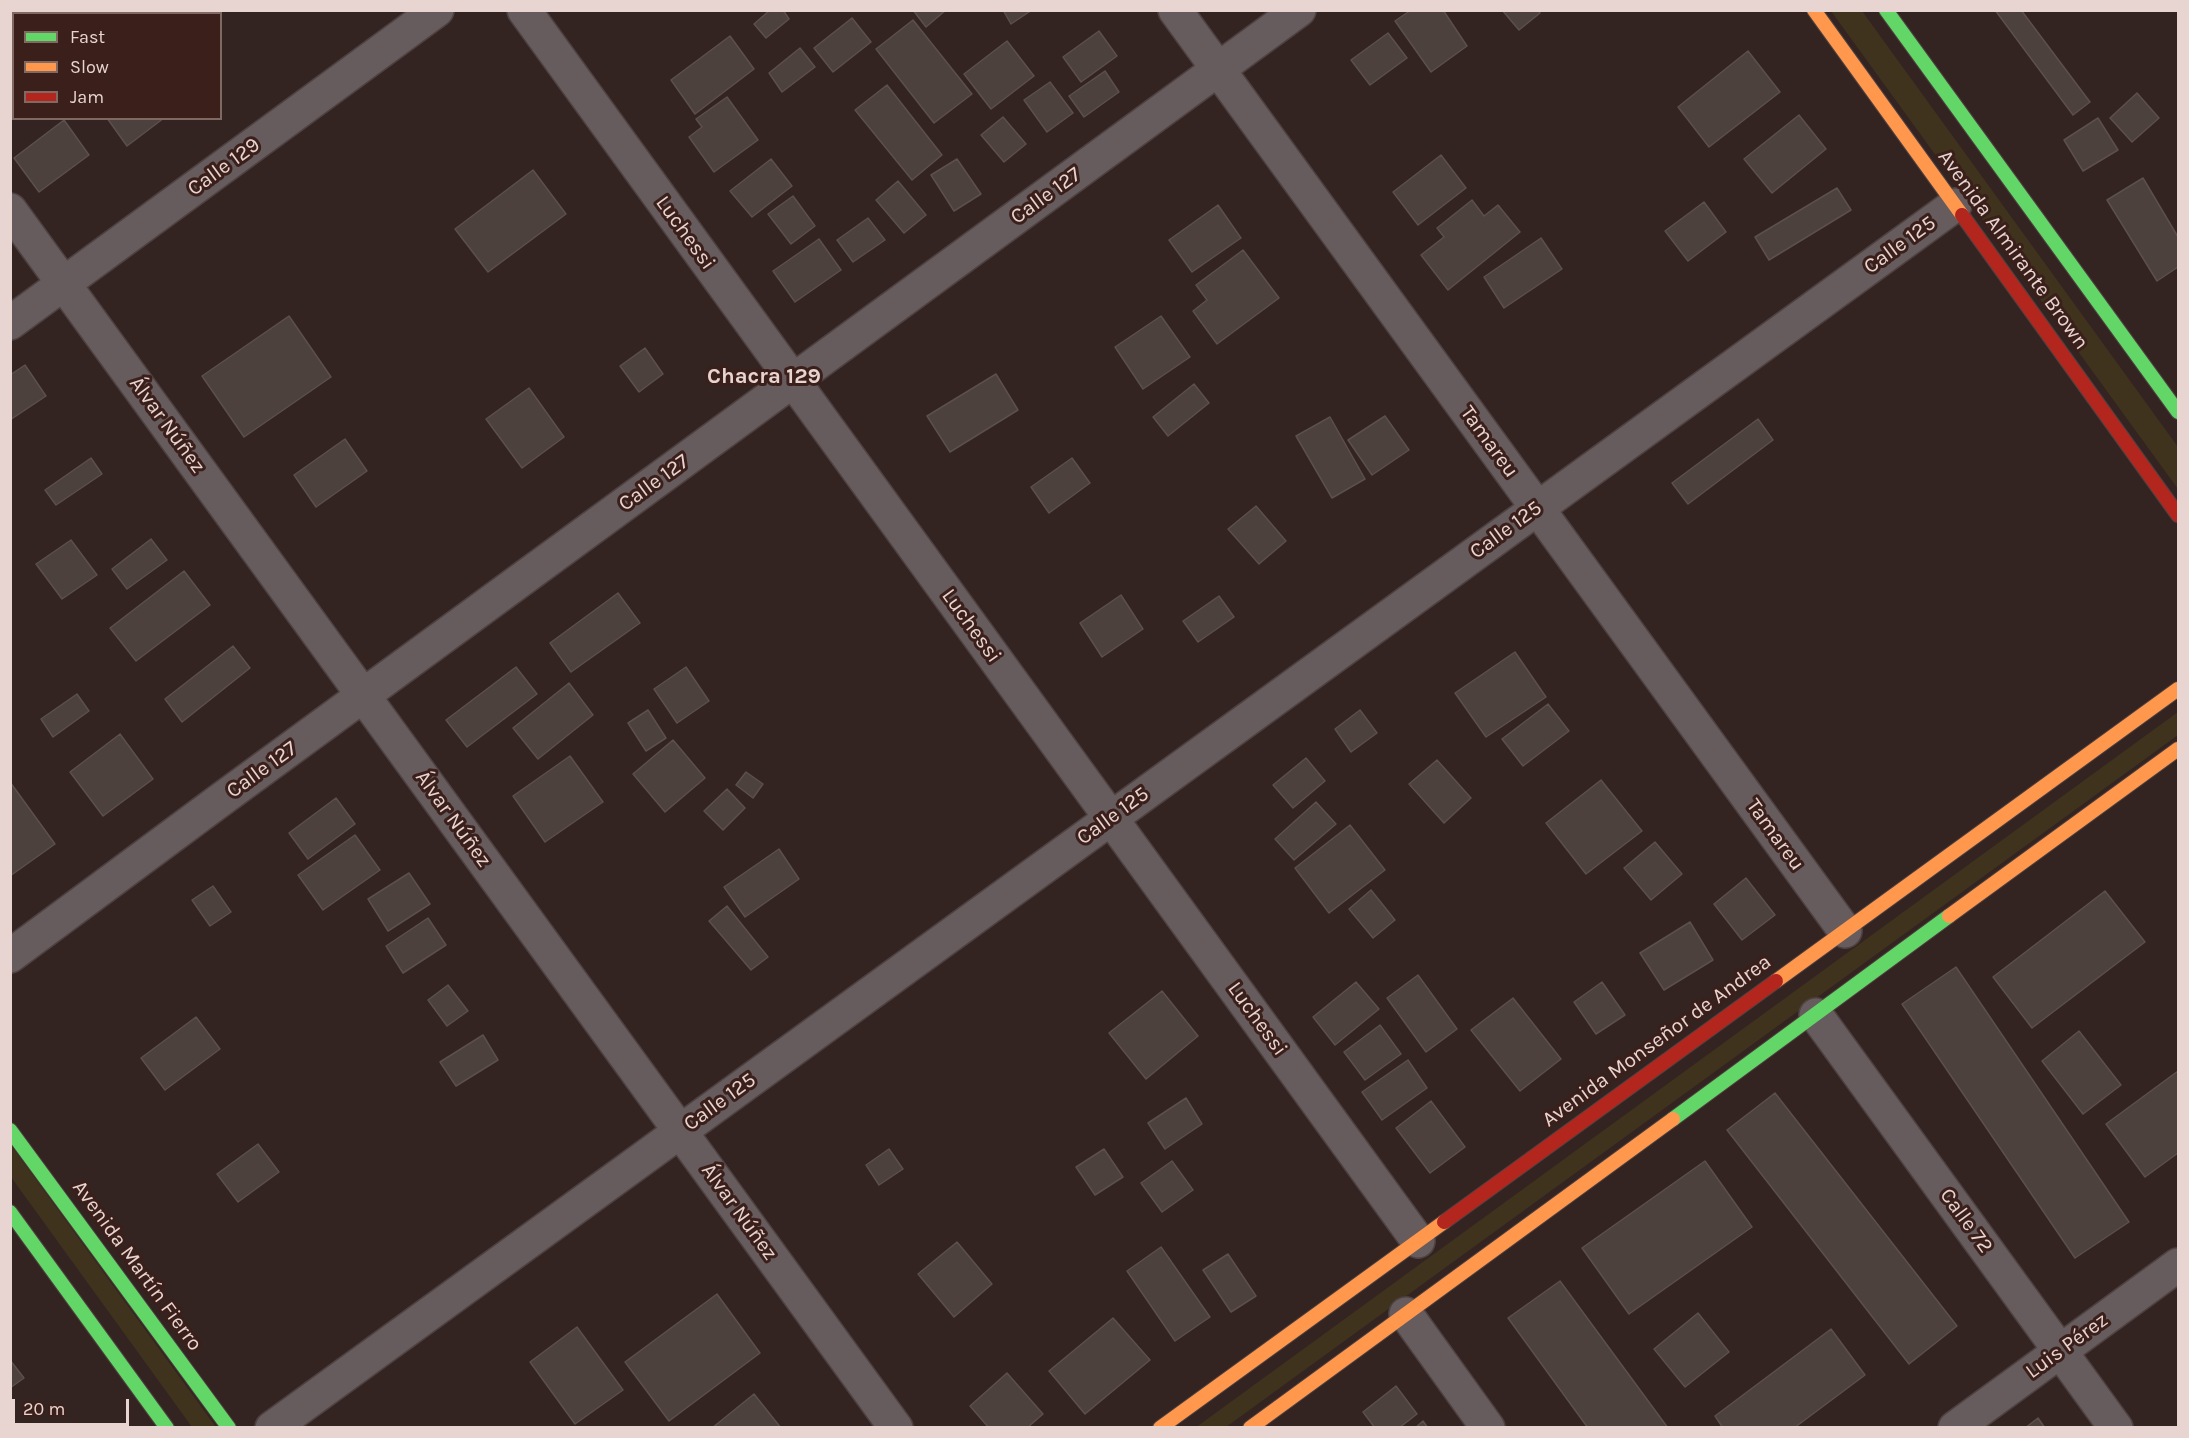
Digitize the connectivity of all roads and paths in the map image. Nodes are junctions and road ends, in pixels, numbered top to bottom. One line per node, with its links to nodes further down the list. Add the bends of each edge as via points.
1 (437, 10): 10 (street, Calle 129)
2 (524, 10): 12 (street, Luchessi)
3 (1175, 10): 7 (street, Tamareu)
4 (1299, 10): 7 (street, Calle 127)
5 (1814, 10): 8 (main road, Avenida Almirante Brown)
6 (1886, 10): 13 (main road, Avenida Almirante Brown)
7 (1218, 70): 12 (street, Calle 127); 14 (street, Tamareu)
8 (1955, 205): 14 (street, Calle 125); 15 (main road, Avenida Almirante Brown)
9 (10, 210): 10 (street, Álvar Núñez)
10 (64, 284): 11 (street, Calle 129); 17 (street, Álvar Núñez)
11 (10, 323)
12 (793, 381): 17 (street, Calle 127); 19 (street, Luchessi)
13 (2178, 412)
14 (1537, 508): 19 (street, Calle 125); 20 (street, Tamareu)
15 (2178, 515)
16 (2178, 689): 20 (main road, Avenida Monseñor de Andrea)
17 (364, 696): 21 (street, Calle 127); 24 (street, Álvar Núñez)
18 (2178, 750): 22 (main road)
19 (1111, 818): 24 (street, Calle 125); 26 (street, Luchessi)
20 (1845, 931): 26 (main road, Avenida Monseñor de Andrea)
21 (10, 956)
22 (1816, 1015): 28 (main road); 29 (street, Calle 72)
23 (10, 1130): 31 (main road, Avenida Martín Fierro)
24 (680, 1131): 32 (street, Calle 125); 33 (street, Álvar Núñez)
25 (10, 1212): 30 (main road)
26 (1418, 1241): 34 (main road, Avenida Monseñor de Andrea)
27 (2178, 1265): 29 (street, Luis Pérez)
28 (1406, 1314): 35 (main road); 36 (street)
29 (2060, 1351): 37 (street, Luis Pérez); 38 (street, Calle 72)
30 (167, 1428)
31 (229, 1428)
32 (272, 1428)
33 (896, 1428)
34 (1160, 1428)
35 (1250, 1428)
36 (1488, 1428)
37 (1955, 1428)
38 (2116, 1428)

